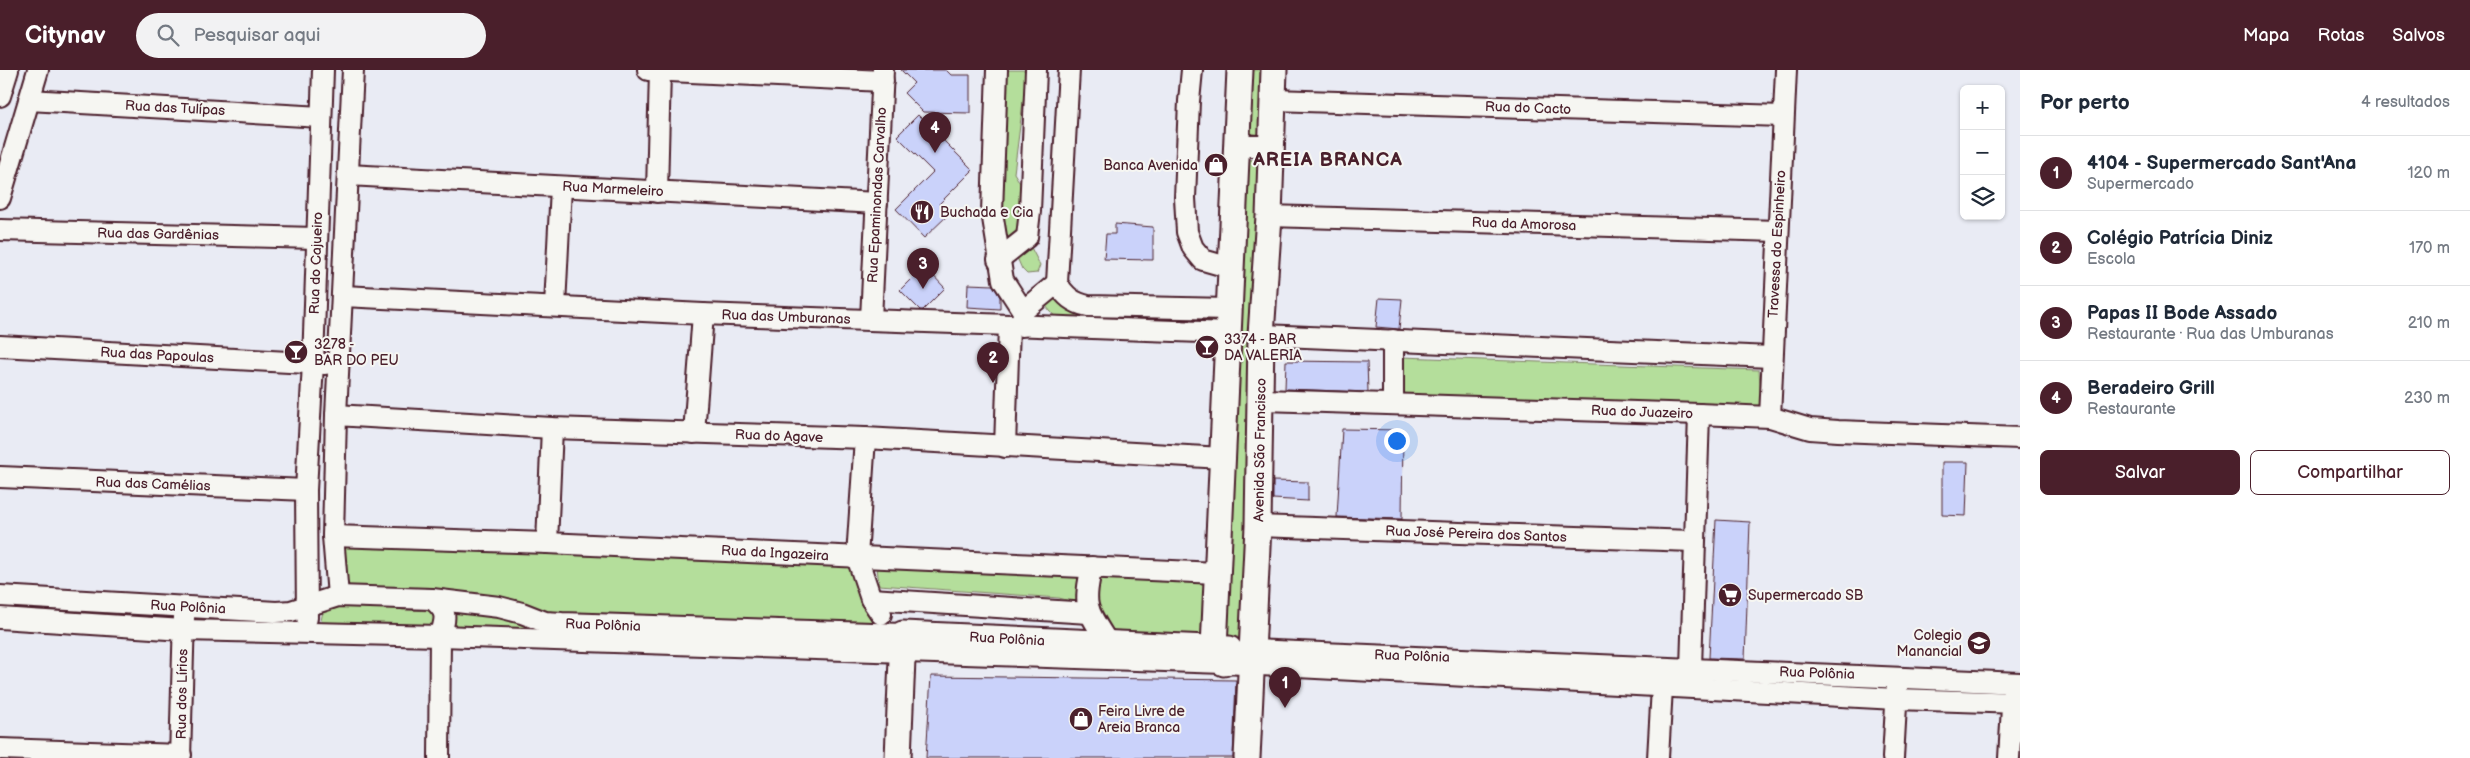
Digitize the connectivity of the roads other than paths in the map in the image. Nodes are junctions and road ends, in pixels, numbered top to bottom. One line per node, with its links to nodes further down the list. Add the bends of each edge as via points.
1 (8, 70): 15 (street)
2 (38, 70): 16 (street)
3 (323, 70): 19 (street, Rua do Cajueiro)
4 (353, 70): 22 (street, Rua do Cajueiro)
5 (648, 70): 6 (street)
6 (660, 70): 14 (street); 24 (street)
7 (997, 70): 31 (street, via 992,212)
8 (1036, 70): 31 (street, via 1027,237)
9 (1069, 70): 33 (street)
10 (1192, 70): 32 (street, via 1185,198 1187,232 1193,248 1203,260)
11 (1240, 70): 20 (main road)
12 (1274, 70): 17 (main road, Avenida São Francisco)
13 (1786, 70): 18 (street, Travessa do Espinheiro)
14 (883, 75): 26 (street, Rua Epaminondas Carvalho)
15 (0, 96)
16 (29, 100): 19 (street, Rua das Tulípas); 25 (street)
17 (1273, 100): 18 (street, Rua do Cacto); 21 (main road, Avenida São Francisco)
18 (1783, 116): 29 (street, Travessa do Espinheiro)
19 (321, 117): 30 (street, Rua do Cajueiro)
20 (1237, 146): 21 (street); 32 (main road)
21 (1270, 146): 27 (main road, Avenida São Francisco)
22 (348, 175): 23 (street, Rua Marmeleiro); 34 (street, Rua do Cajueiro)
23 (561, 187): 24 (street, Rua Marmeleiro); 35 (street)
24 (657, 192): 26 (street, Rua Marmeleiro)
25 (0, 198)
26 (877, 203): 37 (street, Rua Epaminondas Carvalho)
27 (1269, 216): 29 (street, Rua da Amorosa); 40 (main road, Avenida São Francisco)
28 (0, 230): 30 (street, Rua das Gardênias)
29 (1778, 231): 43 (street, Travessa do Espinheiro)
30 (316, 238): 44 (street, Rua do Cajueiro)
31 (998, 260): 38 (street)
32 (1231, 268): 39 (main road)
33 (1057, 283): 38 (street); 39 (street, via 1072,300 1088,306)
34 (343, 296): 35 (street, Rua das Umburanas); 45 (street, Rua do Cajueiro)
35 (554, 306): 36 (street, Rua das Umburanas)
36 (703, 314): 37 (street, Rua das Umburanas); 52 (street)
37 (871, 319): 38 (street, Rua das Umburanas)
38 (1018, 321): 39 (street, Rua das Umburanas); 55 (street)
39 (1229, 321): 56 (main road)
40 (1261, 335): 41 (street); 46 (main road, Avenida São Francisco)
41 (1393, 340): 43 (street); 47 (street)
42 (0, 346): 44 (street, Rua das Papoulas)
43 (1771, 357): 50 (street, Travessa do Espinheiro)
44 (314, 364): 45 (street, Rua das Papoulas); 58 (street, Rua do Cajueiro)
45 (339, 364): 49 (street, Rua do Cajueiro)
46 (1262, 400): 47 (street, Rua do Juazeiro); 59 (main road, Avenida São Francisco)
47 (1393, 404): 48 (street, Rua do Juazeiro)
48 (1699, 414): 50 (street, Rua do Juazeiro); 61 (street)
49 (336, 415): 51 (street, Rua do Agave); 60 (street, Rua do Cajueiro)
50 (1770, 418): 54 (street, Rua do Juazeiro, via 1802,427 1838,431)
51 (552, 428): 52 (street, Rua do Agave); 62 (street)
52 (694, 433): 53 (street, Rua do Agave)
53 (865, 438): 55 (street, Rua do Agave); 63 (street)
54 (2020, 438)
55 (1005, 447): 56 (street, Rua do Agave)
56 (1223, 458): 65 (main road)
57 (0, 477): 58 (street, Rua das Camélias)
58 (306, 490): 69 (street, Rua do Cajueiro)
59 (1258, 526): 61 (street, Rua José Pereira dos Santos); 79 (main road, Avenida São Francisco)
60 (333, 536): 62 (street, Rua da Ingazeira); 67 (street, Rua do Cajueiro)
61 (1693, 542): 80 (street)
62 (548, 543): 63 (street, Rua da Ingazeira)
63 (857, 557): 64 (street, Rua da Ingazeira); 71 (street, via 876,607)
64 (1092, 567): 65 (street, Rua da Ingazeira); 71 (street, via 1086,590)
65 (1217, 574): 78 (main road)
66 (0, 596): 70 (street, Rua Polônia)
67 (338, 596): 68 (street, Rua Polônia); 69 (street, Rua Polônia)
68 (432, 599): 75 (street, via 444,612); 76 (street, Rua Polônia, via 499,607 562,624)
69 (307, 606): 70 (street, Rua Polônia, via 276,612); 74 (street, Rua do Cajueiro, via 309,624)
70 (184, 607): 73 (street, Rua dos Lírios)
71 (1089, 613): 77 (street)
72 (0, 618): 73 (street, Rua Polônia)
73 (184, 630): 74 (street, Rua Polônia); 87 (street, Rua dos Lírios)
74 (319, 633): 75 (street, Rua Polônia)
75 (440, 636): 76 (street, Rua Polônia); 88 (street)
76 (903, 643): 77 (main road, Rua Polônia); 78 (street, Rua Polônia); 89 (main road)
77 (1108, 643): 78 (main road, Rua Polônia)
78 (1219, 656): 79 (main road, Rua Polônia)
79 (1252, 658): 80 (street, Rua Polônia); 83 (street, Rua Polônia); 90 (main road, Avenida São Francisco)
80 (1691, 668): 81 (street, Rua Polônia)
81 (1897, 676): 82 (street, Rua Polônia); 84 (street)
82 (2017, 682): 85 (street)
83 (1662, 687): 84 (street, Rua Polônia); 91 (street)
84 (1896, 699): 85 (street, Rua Polônia); 92 (street)
85 (2016, 702): 93 (street)
86 (0, 749): 87 (street)
87 (180, 756)
88 (439, 758)
89 (898, 758)
90 (1247, 758)
91 (1658, 758)
92 (1893, 758)
93 (2009, 758)

